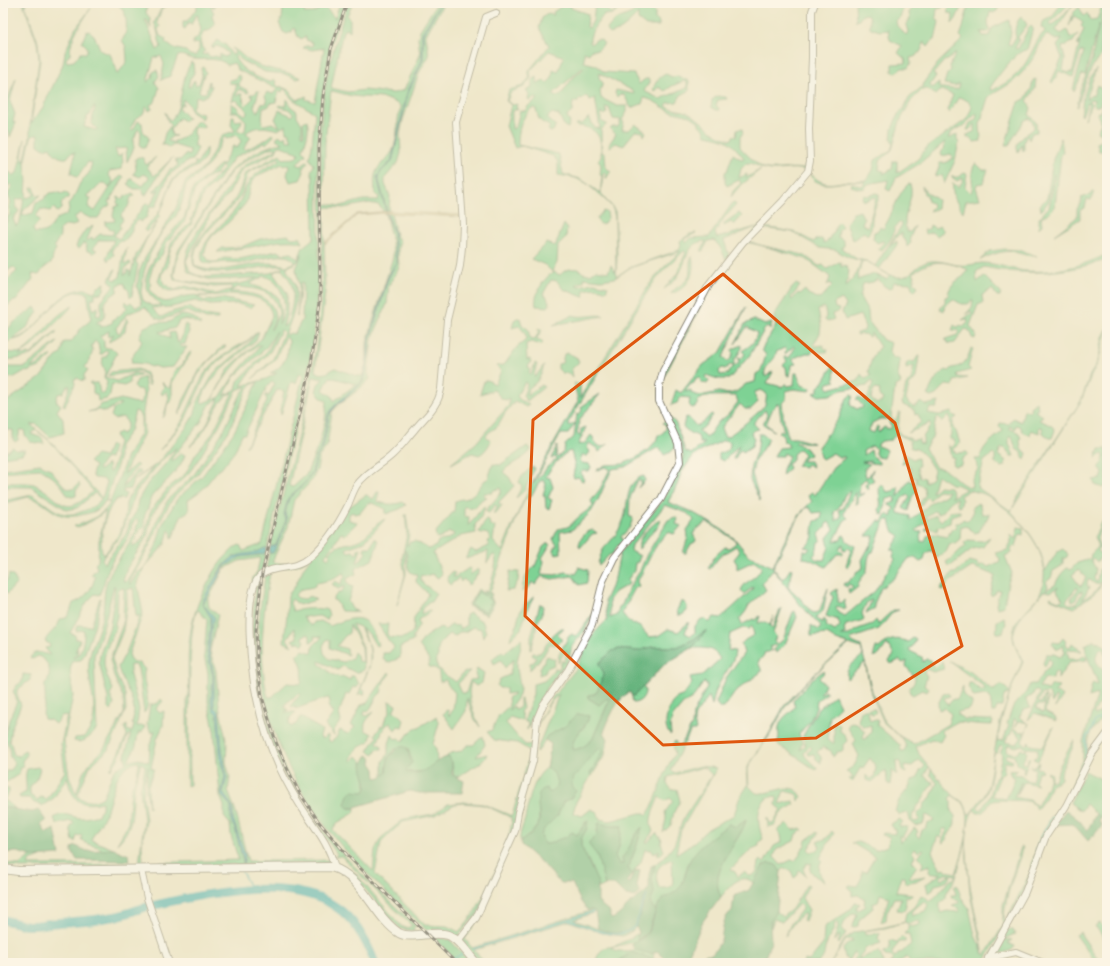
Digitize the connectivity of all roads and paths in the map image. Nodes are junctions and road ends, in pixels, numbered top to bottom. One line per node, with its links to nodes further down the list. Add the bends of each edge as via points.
1 (815, 3): 7 (street, via 812,11 808,171 743,242 709,285 663,371 659,401 678,443 680,462 661,499 614,558 603,581 595,619 568,670 543,705 537,719 533,761 515,831 476,918)
2 (496, 13): 4 (street, via 486,17 456,122 463,224 462,248 447,320 438,400 397,451 360,481 334,527 309,558 292,567 262,574 252,595 249,633 252,671 265,731 282,775 297,802 324,839)
3 (1107, 734): 8 (street, via 1092,754 1066,806 1046,836 1025,892)
4 (335, 868): 6 (main road); 7 (main road, via 350,878 401,934 441,934)
5 (3, 869): 6 (main road)
6 (141, 870): 9 (street, via 147,898)
7 (458, 942): 10 (main road)
8 (987, 960): 11 (street, via 1016,952)
9 (169, 963)
10 (476, 963)
11 (1043, 963)

